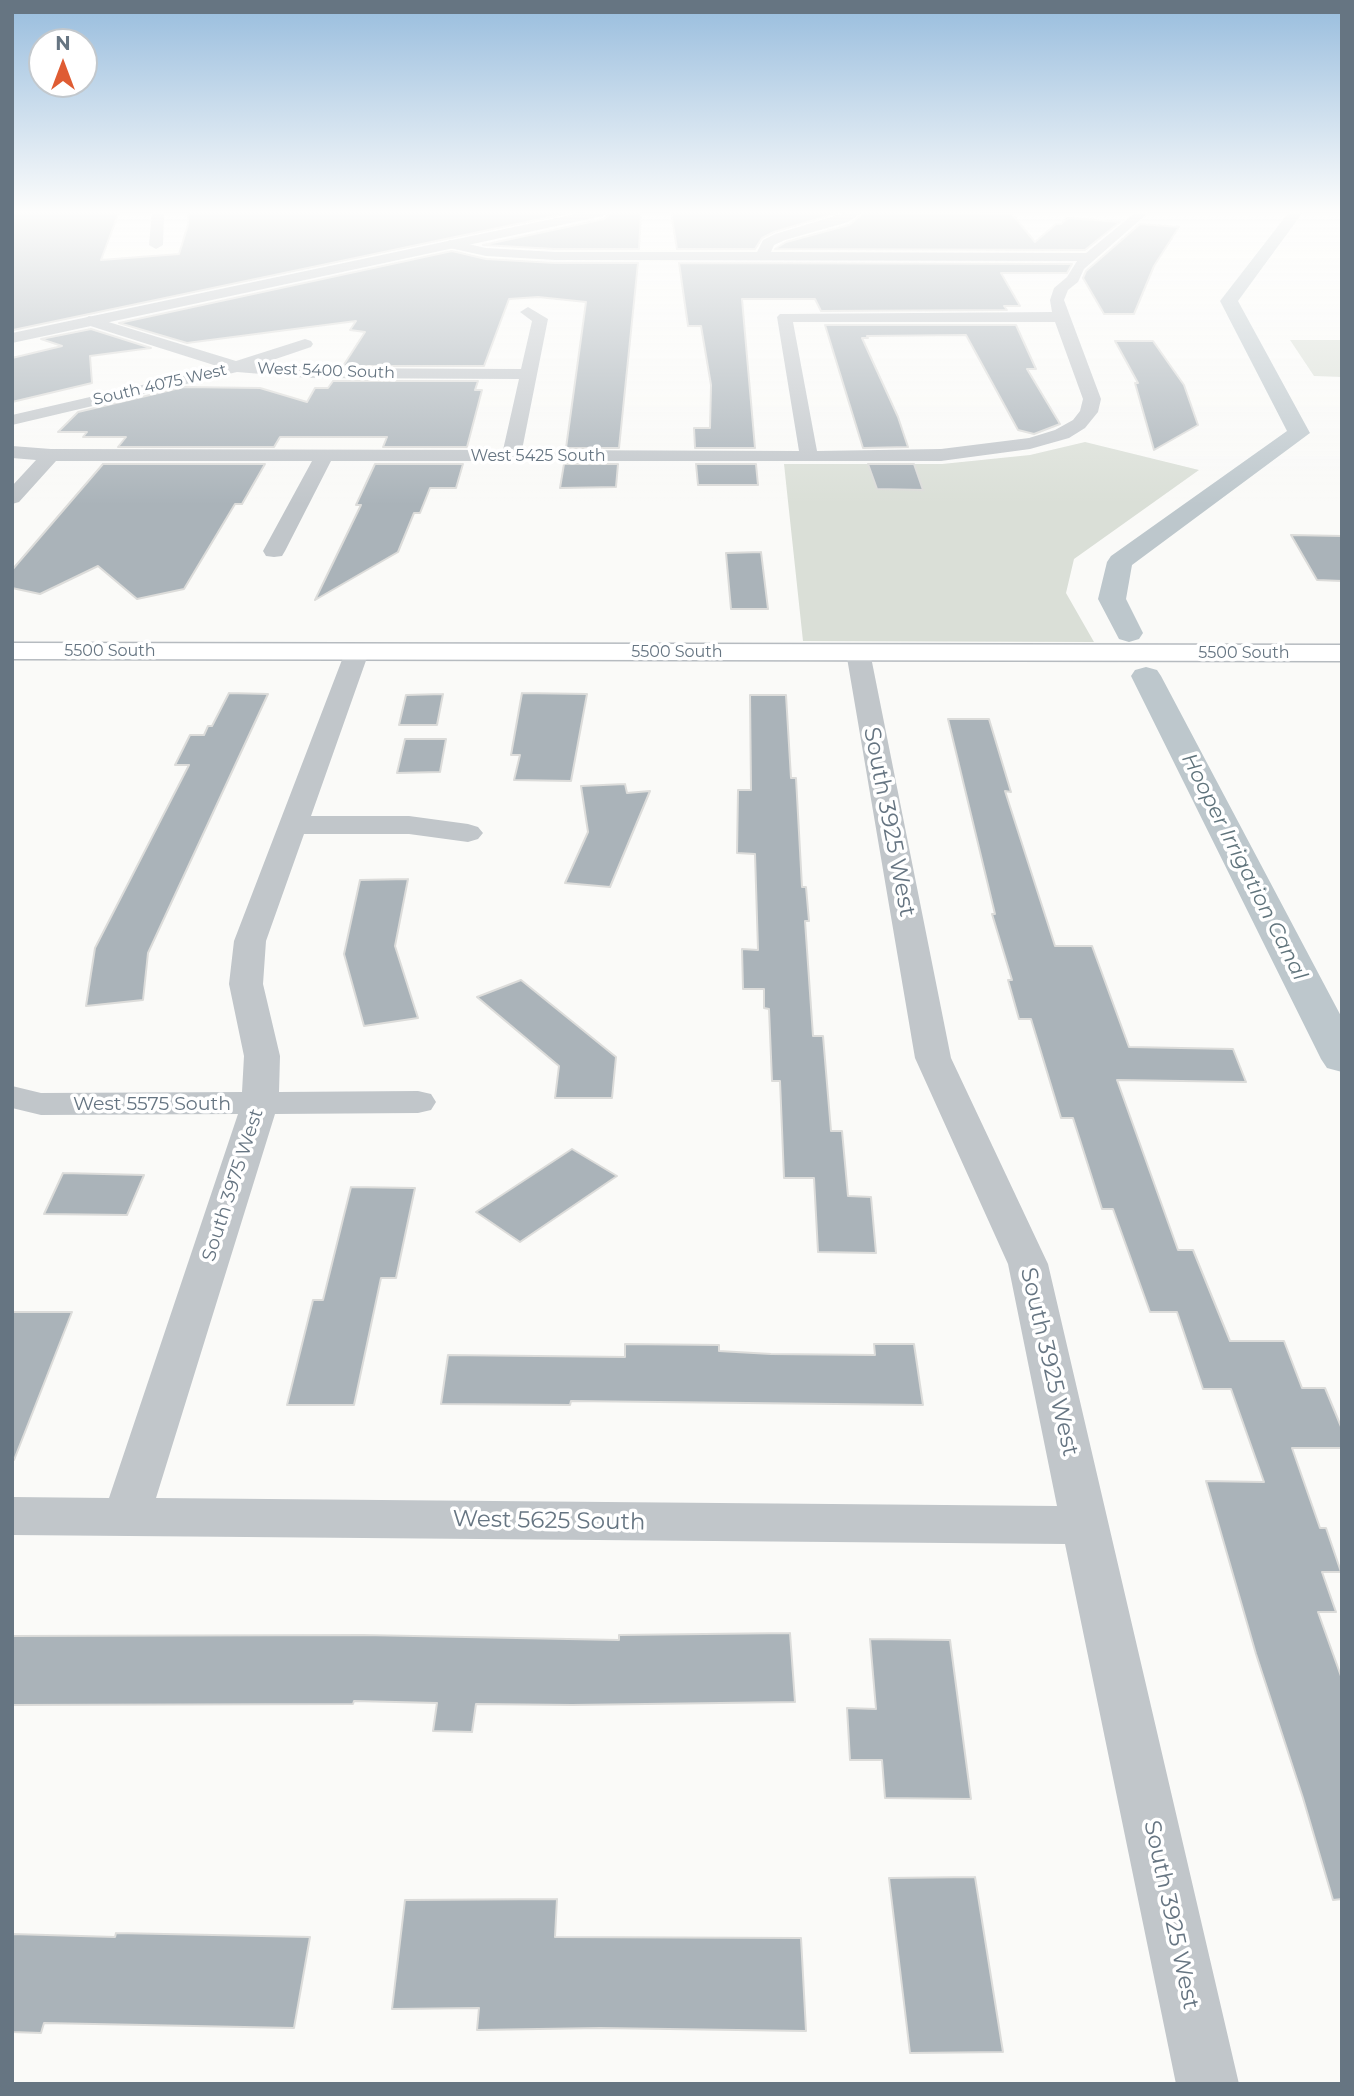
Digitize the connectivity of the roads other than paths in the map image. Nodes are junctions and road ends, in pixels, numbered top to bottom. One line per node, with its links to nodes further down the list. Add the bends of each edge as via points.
1 (141, 310): 5 (street)
2 (1060, 310): 4 (street)
3 (528, 312): 9 (street, via 540,319)
4 (1062, 317): 15 (street, West 5425 South, via 1092,399 1090,412 1062,434 989,451 941,456); 15 (street, via 785,317)
5 (89, 321): 6 (street); 8 (street, West 5400 South)
6 (12, 338)
7 (305, 344): 8 (street, South 4075 West)
8 (238, 367): 9 (street, West 5400 South, via 310,373); 10 (street, South 4075 West)
9 (529, 373): 14 (street)
10 (12, 420)
11 (12, 452): 12 (street, West 5425 South)
12 (51, 455): 13 (street, West 5425 South); 16 (street)
13 (325, 455): 14 (street, West 5425 South); 17 (street)
14 (511, 456): 15 (street, West 5425 South)
15 (809, 457)
16 (12, 498)
17 (274, 551)
18 (12, 651): 19 (main road, 5500 South)
19 (357, 652): 20 (main road, 5500 South); 22 (street, South 3975 West)
20 (858, 652): 21 (main road, 5500 South); 29 (street, South 3925 West, via 933,1058 1028,1264)
21 (1342, 653)
22 (293, 825): 23 (street, via 409,825); 26 (street, South 3975 West, via 250,941 246,984 262,1056)
23 (468, 834)
24 (12, 1097): 26 (street, West 5575 South, via 41,1104)
25 (418, 1102): 26 (street, West 5575 South)
26 (260, 1103): 28 (street, South 3975 West)
27 (12, 1516): 28 (street, West 5625 South)
28 (125, 1517): 29 (street, West 5625 South)
29 (1086, 1525): 30 (street, South 3925 West)
30 (1209, 2084)

